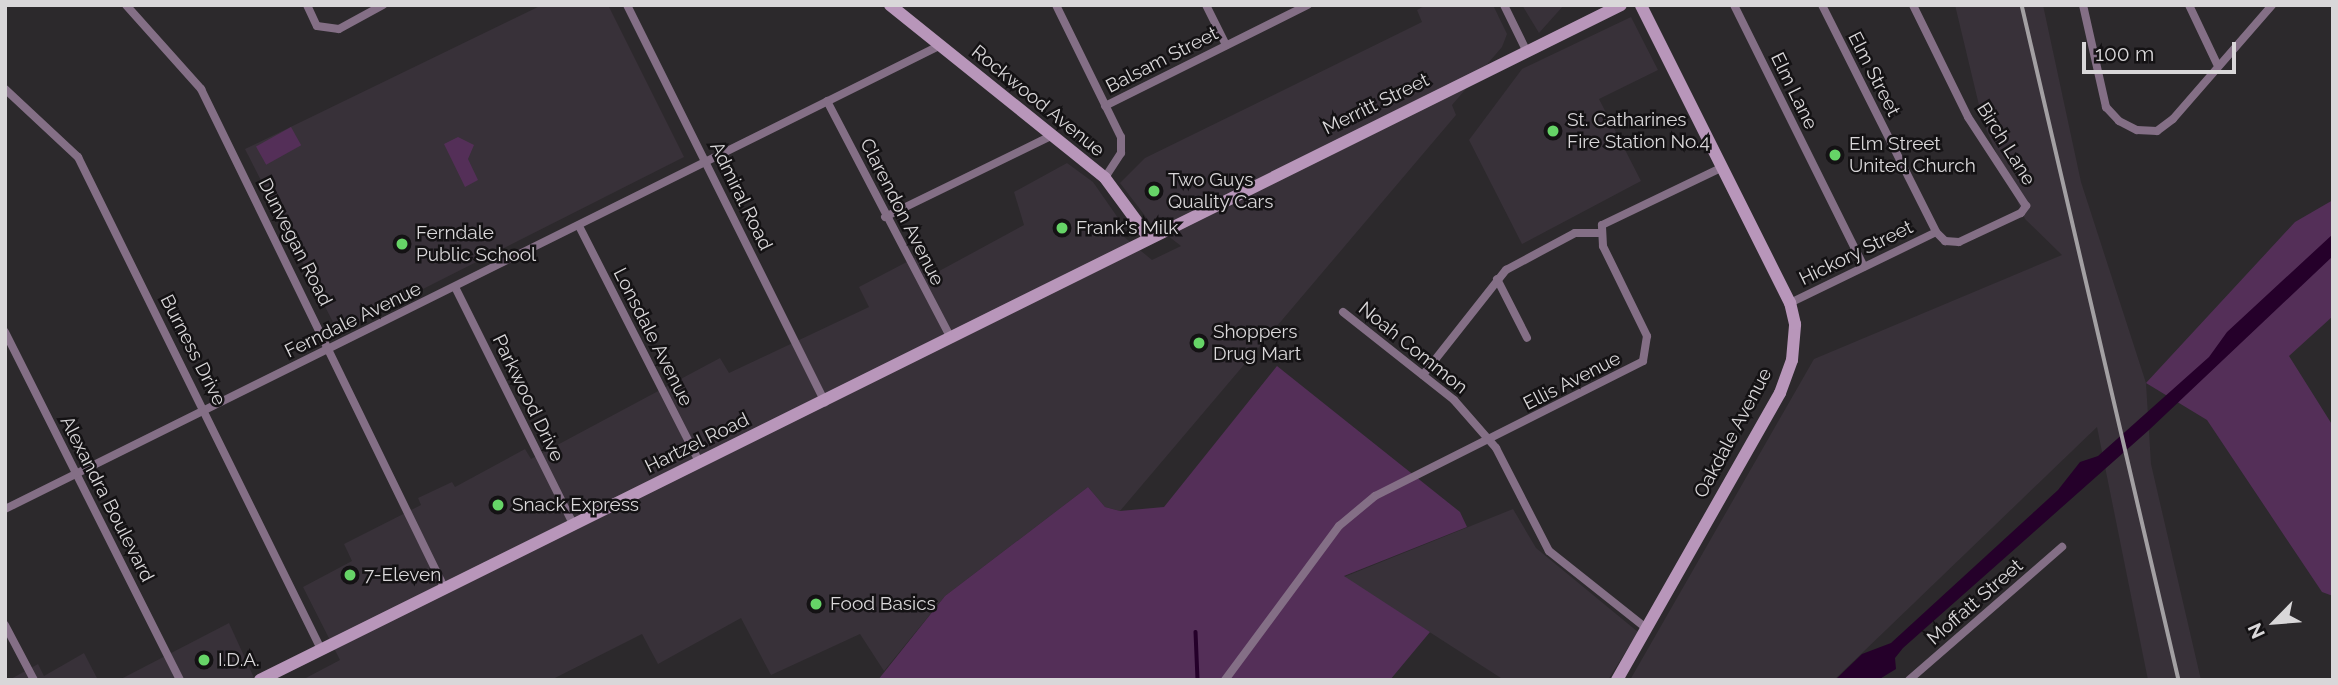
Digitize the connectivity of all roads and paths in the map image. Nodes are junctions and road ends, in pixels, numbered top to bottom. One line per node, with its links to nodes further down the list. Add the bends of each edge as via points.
1 (126, 5): 42 (street, Dunvegan Road, via 201,89)
2 (307, 5): 3 (street, via 317,26 339,29)
3 (383, 5)
4 (626, 5): 26 (street, Admiral Road)
5 (890, 5): 19 (street, Rockwood Avenue)
6 (1056, 5): 24 (street)
7 (1206, 5): 18 (street)
8 (1308, 5): 18 (street, Balsam Street)
9 (1504, 5): 20 (street)
10 (1621, 5): 20 (street, Merritt Street)
11 (1641, 5): 27 (street, Oakdale Avenue)
12 (1734, 5): 34 (street, Elm Lane)
13 (1822, 5): 31 (street, Elm Street)
14 (1913, 5): 31 (street, Birch Lane, via 1968,117 2026,206 2021,213 1959,242 1945,242)
15 (2083, 5): 21 (street, via 2106,107 2137,130 2157,131 2173,120)
16 (2189, 5): 21 (street)
17 (2272, 5): 21 (street)
18 (1226, 45): 24 (street, Balsam Street)
19 (939, 46): 23 (street, Ferndale Avenue); 25 (street, Rockwood Avenue)
20 (1526, 50): 33 (street, Merritt Street)
21 (2217, 64)
22 (5, 89): 45 (street, Burness Drive, via 78,157)
23 (828, 102): 26 (street, Ferndale Avenue); 29 (street, Clarendon Avenue)
24 (1105, 106): 28 (street, via 1121,145)
25 (1049, 137): 28 (street, Rockwood Avenue); 29 (street)
26 (706, 163): 30 (street, Ferndale Avenue); 44 (street, Admiral Road)
27 (1721, 168): 32 (street, via 1616,216); 37 (street, Oakdale Avenue)
28 (1105, 178): 33 (street, Rockwood Avenue)
29 (885, 217): 40 (street, Clarendon Avenue)
30 (579, 226): 36 (street, Ferndale Avenue); 47 (street, Lonsdale Avenue)
31 (1936, 232): 34 (street, Hickory Street)
32 (1600, 233): 35 (street, via 1575,233); 46 (street, Ellis Avenue, via 1647,336 1647,354 1629,369)
33 (1149, 238): 40 (street, Hartzel Road)
34 (1864, 267): 37 (street, Hickory Street)
35 (1497, 279): 41 (street); 43 (street)
36 (455, 287): 42 (street, Ferndale Avenue); 50 (street, Parkwood Drive)
37 (1790, 303): 54 (street, Oakdale Avenue, via 1795,324 1788,376)
38 (1343, 312): 43 (street, Noah Common)
39 (5, 332): 48 (street, Alexandra Boulevard)
40 (950, 337): 44 (street, Hartzel Road)
41 (1527, 338)
42 (330, 348): 45 (street, Ferndale Avenue); 52 (street, Dunvegan Road)
43 (1423, 375): 46 (street, Noah Common, via 1454,400)
44 (825, 402): 47 (street, Hartzel Road)
45 (205, 410): 48 (street, Ferndale Avenue); 55 (street, Burness Drive)
46 (1489, 441): 54 (street, Noah Common, via 1549,551); 59 (street, via 1375,496 1339,526)
47 (700, 463): 50 (street, Hartzel Road)
48 (78, 473): 49 (street, Ferndale Avenue); 57 (street, Alexandra Boulevard)
49 (5, 509)
50 (573, 524): 52 (street, Hartzel Road)
51 (2062, 547): 61 (street, Moffatt Street)
52 (444, 587): 55 (street, Hartzel Road)
53 (5, 625): 56 (street)
54 (1646, 628): 60 (street, Oakdale Avenue)
55 (321, 649): 58 (street, Hartzel Road)
56 (34, 680)
57 (180, 680)
58 (260, 680)
59 (1225, 680)
60 (1617, 680)
61 (1909, 680)

